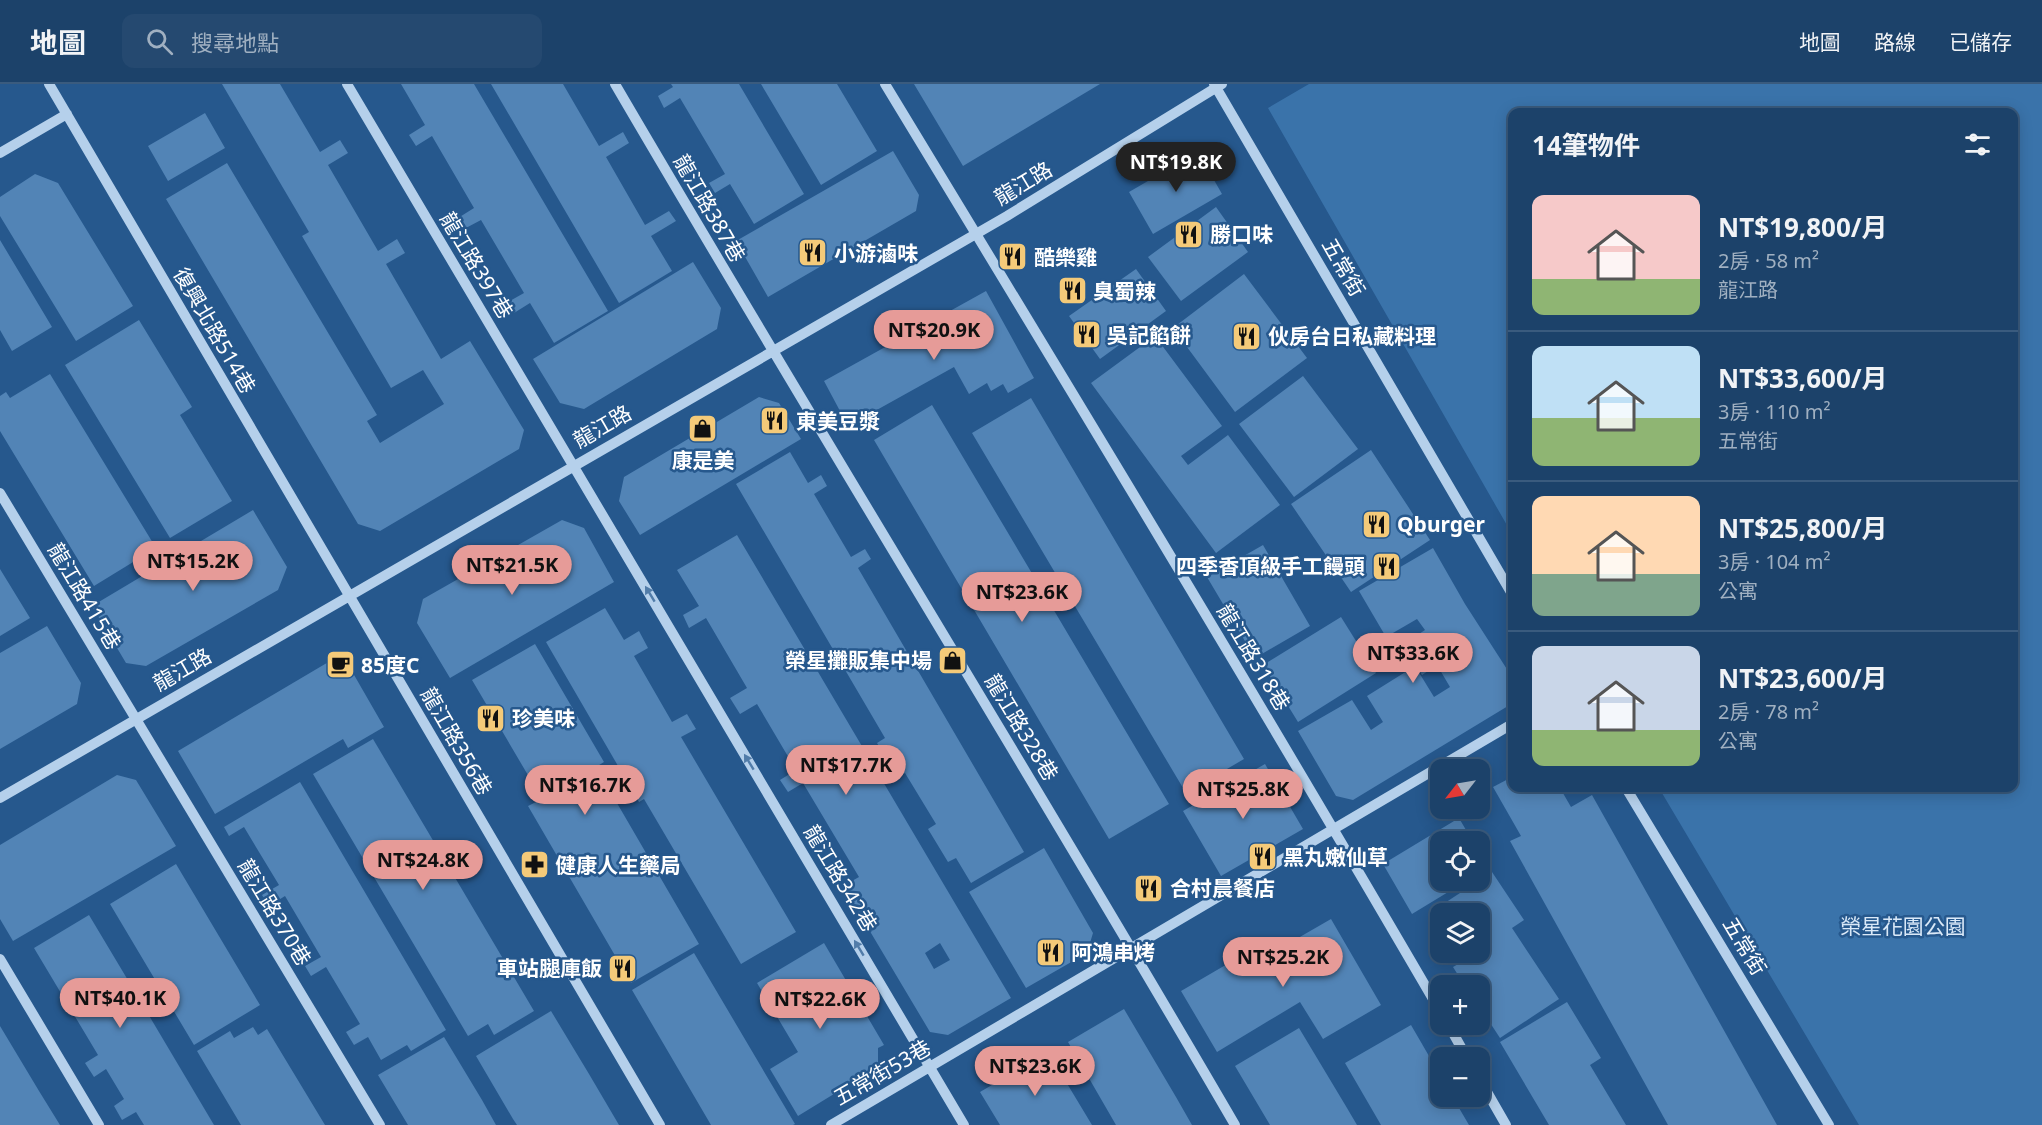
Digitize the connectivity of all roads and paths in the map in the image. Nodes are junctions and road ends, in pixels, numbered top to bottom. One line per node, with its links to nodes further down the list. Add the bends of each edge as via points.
1 (49, 84): 6 (street, 復興北路514巷)
2 (347, 84): 10 (street, 龍江路397巷)
3 (615, 84): 9 (street, 龍江路387巷)
4 (885, 84): 8 (street, 龍江路318巷)
5 (1217, 85): 8 (street, 龍江路); 12 (street, 五常街)
6 (67, 114): 7 (street); 13 (street, 復興北路514巷)
7 (0, 153)
8 (976, 234): 9 (street, 龍江路); 18 (street, 龍江路318巷)
9 (772, 351): 10 (street, 龍江路); 19 (street, 龍江路328巷)
10 (573, 465): 13 (street, 龍江路); 22 (street, 龍江路342巷, one-way to 10)
11 (0, 493): 14 (street, 龍江路415巷)
12 (1508, 587)
13 (348, 595): 14 (street, 龍江路); 26 (street, 龍江路356巷)
14 (136, 718): 17 (street, 龍江路); 25 (street, 龍江路370巷)
15 (1508, 726): 18 (street, 五常街53巷)
16 (1628, 792): 31 (street, 五常街)
17 (0, 798)
18 (1334, 829): 19 (street, 五常街53巷); 21 (street, 龍江路318巷)
19 (1132, 948): 22 (street, 五常街53巷); 29 (street, 龍江路328巷)
20 (0, 959): 24 (street)
21 (1430, 994)
22 (930, 1067): 27 (street, 五常街53巷); 28 (street, 龍江路342巷)
23 (1490, 1097): 30 (street)
24 (99, 1125)
25 (380, 1125)
26 (660, 1125)
27 (831, 1125)
28 (964, 1125)
29 (1235, 1125)
30 (1506, 1125)
31 (1830, 1125)

